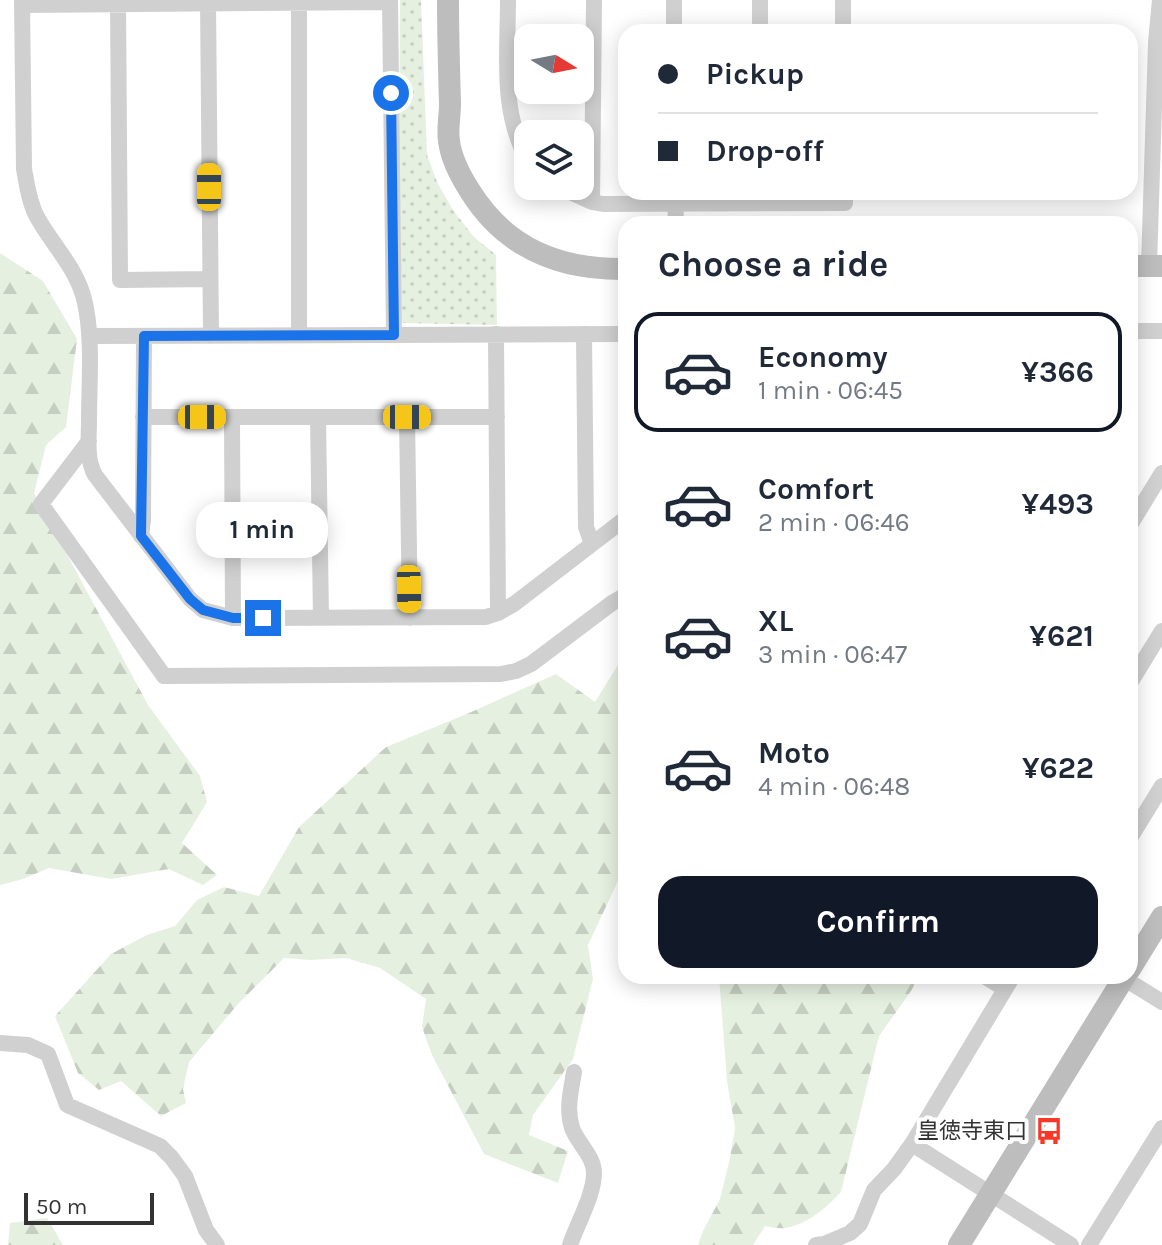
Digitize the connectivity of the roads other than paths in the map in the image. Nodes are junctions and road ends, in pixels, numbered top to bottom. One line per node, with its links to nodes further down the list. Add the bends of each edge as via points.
1 (448, 0): 23 (street, via 449,141 460,176 478,205 502,231 533,252 571,264)
2 (508, 0): 16 (street)
3 (594, 0): 21 (street)
4 (674, 0): 13 (street)
5 (760, 0): 14 (street)
6 (843, 0): 15 (street)
7 (1160, 0): 22 (street)
8 (299, 1): 9 (street); 12 (street); 30 (street)
9 (390, 1): 31 (street)
10 (22, 2): 11 (street); 32 (street, via 28,192 36,215 78,280)
11 (118, 2): 12 (street); 24 (street, via 120,280)
12 (208, 2): 24 (street)
13 (674, 24)
14 (760, 24)
15 (843, 24)
16 (514, 128)
17 (588, 200): 21 (street)
18 (652, 200): 21 (street)
19 (795, 200): 20 (street)
20 (845, 200)
21 (592, 202)
22 (1147, 266)
23 (618, 268)
24 (210, 279): 34 (street)
25 (1138, 331): 26 (street)
26 (1162, 331)
27 (496, 334): 28 (street); 31 (street); 39 (street)
28 (584, 334): 29 (street); 45 (street, via 586,527)
29 (618, 334)
30 (299, 335): 31 (street); 34 (street)
31 (394, 335)
32 (89, 336): 33 (street); 40 (street)
33 (144, 336): 34 (street); 35 (street)
34 (211, 336)
35 (143, 417): 36 (street); 44 (street)
36 (232, 417): 37 (street); 48 (street)
37 (318, 417): 38 (street); 49 (street)
38 (407, 417): 39 (street); 50 (street)
39 (497, 417): 47 (street)
40 (89, 441): 44 (street, via 90,467); 46 (street, via 41,504 164,676 501,674 531,664)
41 (1162, 473): 42 (street)
42 (1138, 512)
43 (618, 524): 45 (street)
44 (141, 536): 48 (street, via 190,599 203,610)
45 (592, 544): 47 (street)
46 (618, 600)
47 (498, 613): 50 (street)
48 (233, 618): 49 (street)
49 (321, 618): 50 (street)
50 (410, 618)
51 (1162, 631): 52 (street)
52 (1138, 670)
53 (1162, 786): 54 (street)
54 (1138, 825)
55 (1162, 917): 56 (street)
56 (1138, 955)
57 (1008, 984): 64 (street)
58 (1119, 984): 65 (street)
59 (1137, 984): 60 (street)
60 (1162, 1002)
61 (0, 1043): 66 (street, via 28,1045 48,1054 67,1105 160,1146 185,1176)
62 (574, 1072): 67 (street, via 568,1111 594,1170)
63 (1162, 1128): 71 (street)
64 (912, 1144): 65 (street); 68 (street, via 874,1190 860,1224)
65 (990, 1194): 69 (street); 70 (street)
66 (217, 1245)
67 (570, 1245)
68 (816, 1245)
69 (959, 1245)
70 (1071, 1245)
71 (1089, 1245)

